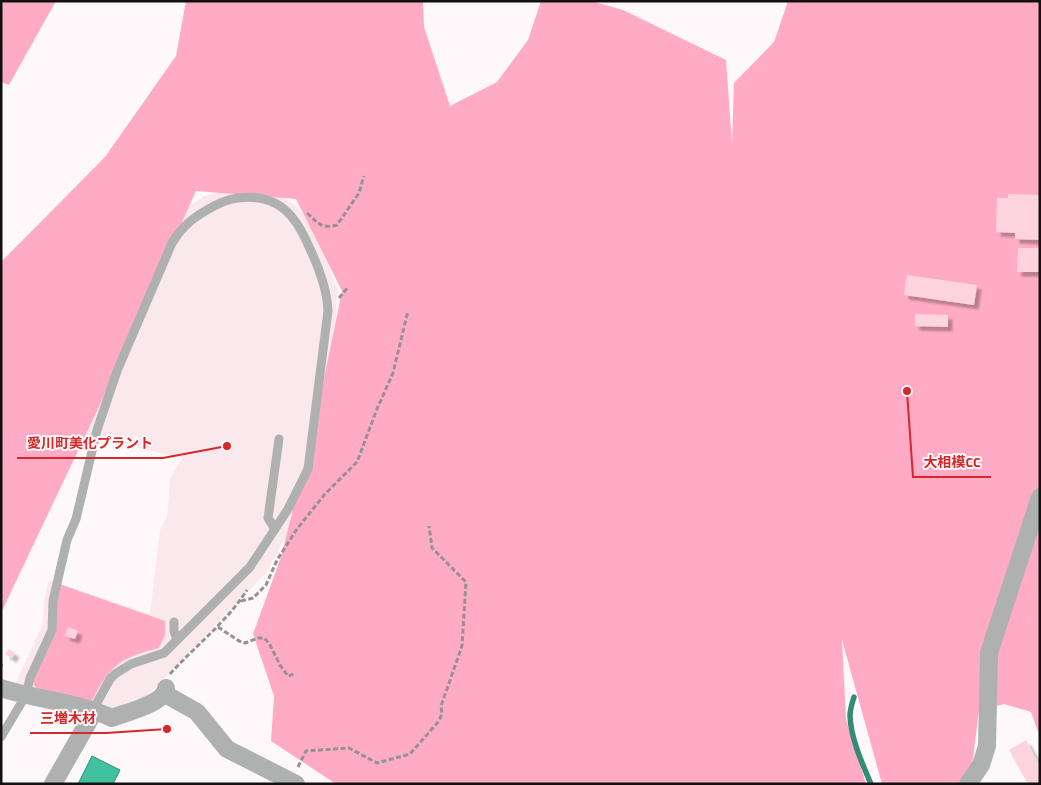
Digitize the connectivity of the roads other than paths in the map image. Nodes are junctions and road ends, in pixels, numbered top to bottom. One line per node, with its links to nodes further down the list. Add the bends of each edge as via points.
1 (279, 440): 3 (lane, via 268,518)
2 (1040, 497): 12 (street, via 989,653 987,746 981,765)
3 (275, 529): 5 (lane, via 250,567); 7 (lane, via 308,469 328,302 316,261 290,215 261,198 241,196 194,217 172,243 117,371 97,430 53,601 52,630 30,678)
4 (174, 622): 5 (lane)
5 (177, 640): 8 (lane, via 164,653 131,664 115,674)
6 (1, 688): 7 (street)
7 (26, 695): 8 (street); 9 (lane)
8 (94, 710): 10 (street, via 112,718 158,700 165,691 197,712 227,749); 11 (street)
9 (1, 737)
10 (294, 782)
11 (53, 784)
12 (968, 784)

